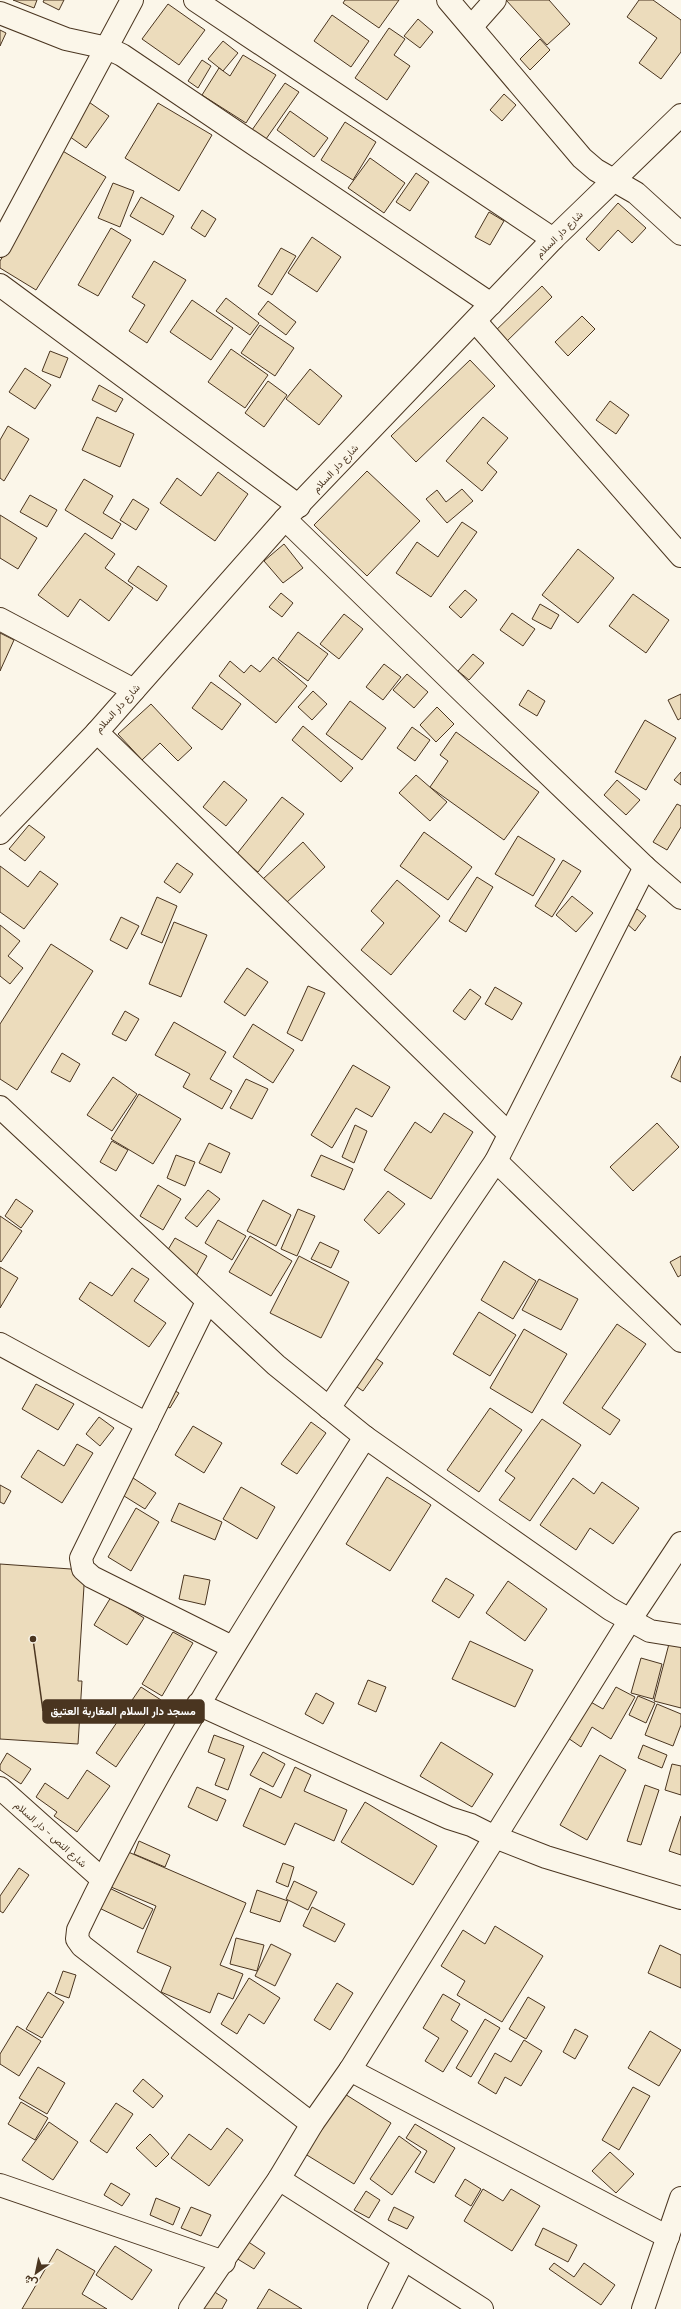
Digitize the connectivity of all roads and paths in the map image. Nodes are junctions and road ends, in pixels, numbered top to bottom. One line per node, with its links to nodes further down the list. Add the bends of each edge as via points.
1 (132, 0): 7 (street)
2 (195, 0): 11 (street)
3 (448, 0): 6 (street)
4 (495, 0): 6 (street)
5 (0, 13): 7 (street, via 66,39)
6 (472, 26): 9 (street, via 582,158)
7 (107, 48): 12 (street); 14 (street, via 122,55)
8 (681, 115): 9 (street, شارع دار السلام)
9 (614, 180): 10 (street, via 651,204); 11 (street, شارع دار السلام)
10 (681, 234)
11 (554, 239): 14 (street, شارع دار السلام)
12 (0, 246)
13 (0, 285): 16 (street)
14 (491, 304): 15 (street, شارع دار السلام)
15 (476, 322): 16 (street, شارع دار السلام); 17 (street)
16 (292, 512): 19 (street, شارع دار السلام); 22 (street)
17 (681, 556)
18 (0, 618): 19 (street)
19 (134, 690): 20 (street, شارع دار السلام)
20 (97, 732): 21 (street, شارع دار السلام); 25 (street)
21 (0, 833)
22 (645, 868): 23 (street); 25 (street)
23 (681, 898)
24 (0, 1107): 27 (street)
25 (509, 1134): 26 (street)
26 (496, 1161): 28 (street); 30 (street)
27 (207, 1302): 30 (street, via 276,1365); 31 (street)
28 (681, 1341)
29 (0, 1344): 31 (street)
30 (329, 1408): 32 (street)
31 (147, 1424): 36 (street, via 81,1558 84,1569 92,1578)
32 (365, 1437): 34 (street, via 603,1604); 36 (street)
33 (681, 1543): 34 (street)
34 (630, 1620): 35 (street, via 650,1631); 39 (street)
35 (681, 1636)
36 (232, 1646): 37 (street)
37 (198, 1704): 39 (street); 40 (street)
38 (0, 1788): 40 (street, شارع النص - دار السلام)
39 (495, 1837): 41 (street, via 546,1857); 42 (street)
40 (102, 1879): 43 (street, via 78,1930 77,1939 82,1946)
41 (681, 1898)
42 (350, 2070): 43 (street); 47 (street)
43 (312, 2124): 44 (street)
44 (279, 2179): 48 (street); 49 (street)
45 (0, 2185): 49 (street)
46 (681, 2198): 47 (street)
47 (668, 2237): 53 (street)
48 (404, 2259): 51 (street); 52 (street)
49 (224, 2262): 50 (street)
50 (190, 2309)
51 (379, 2309)
52 (482, 2309)
53 (643, 2309)

